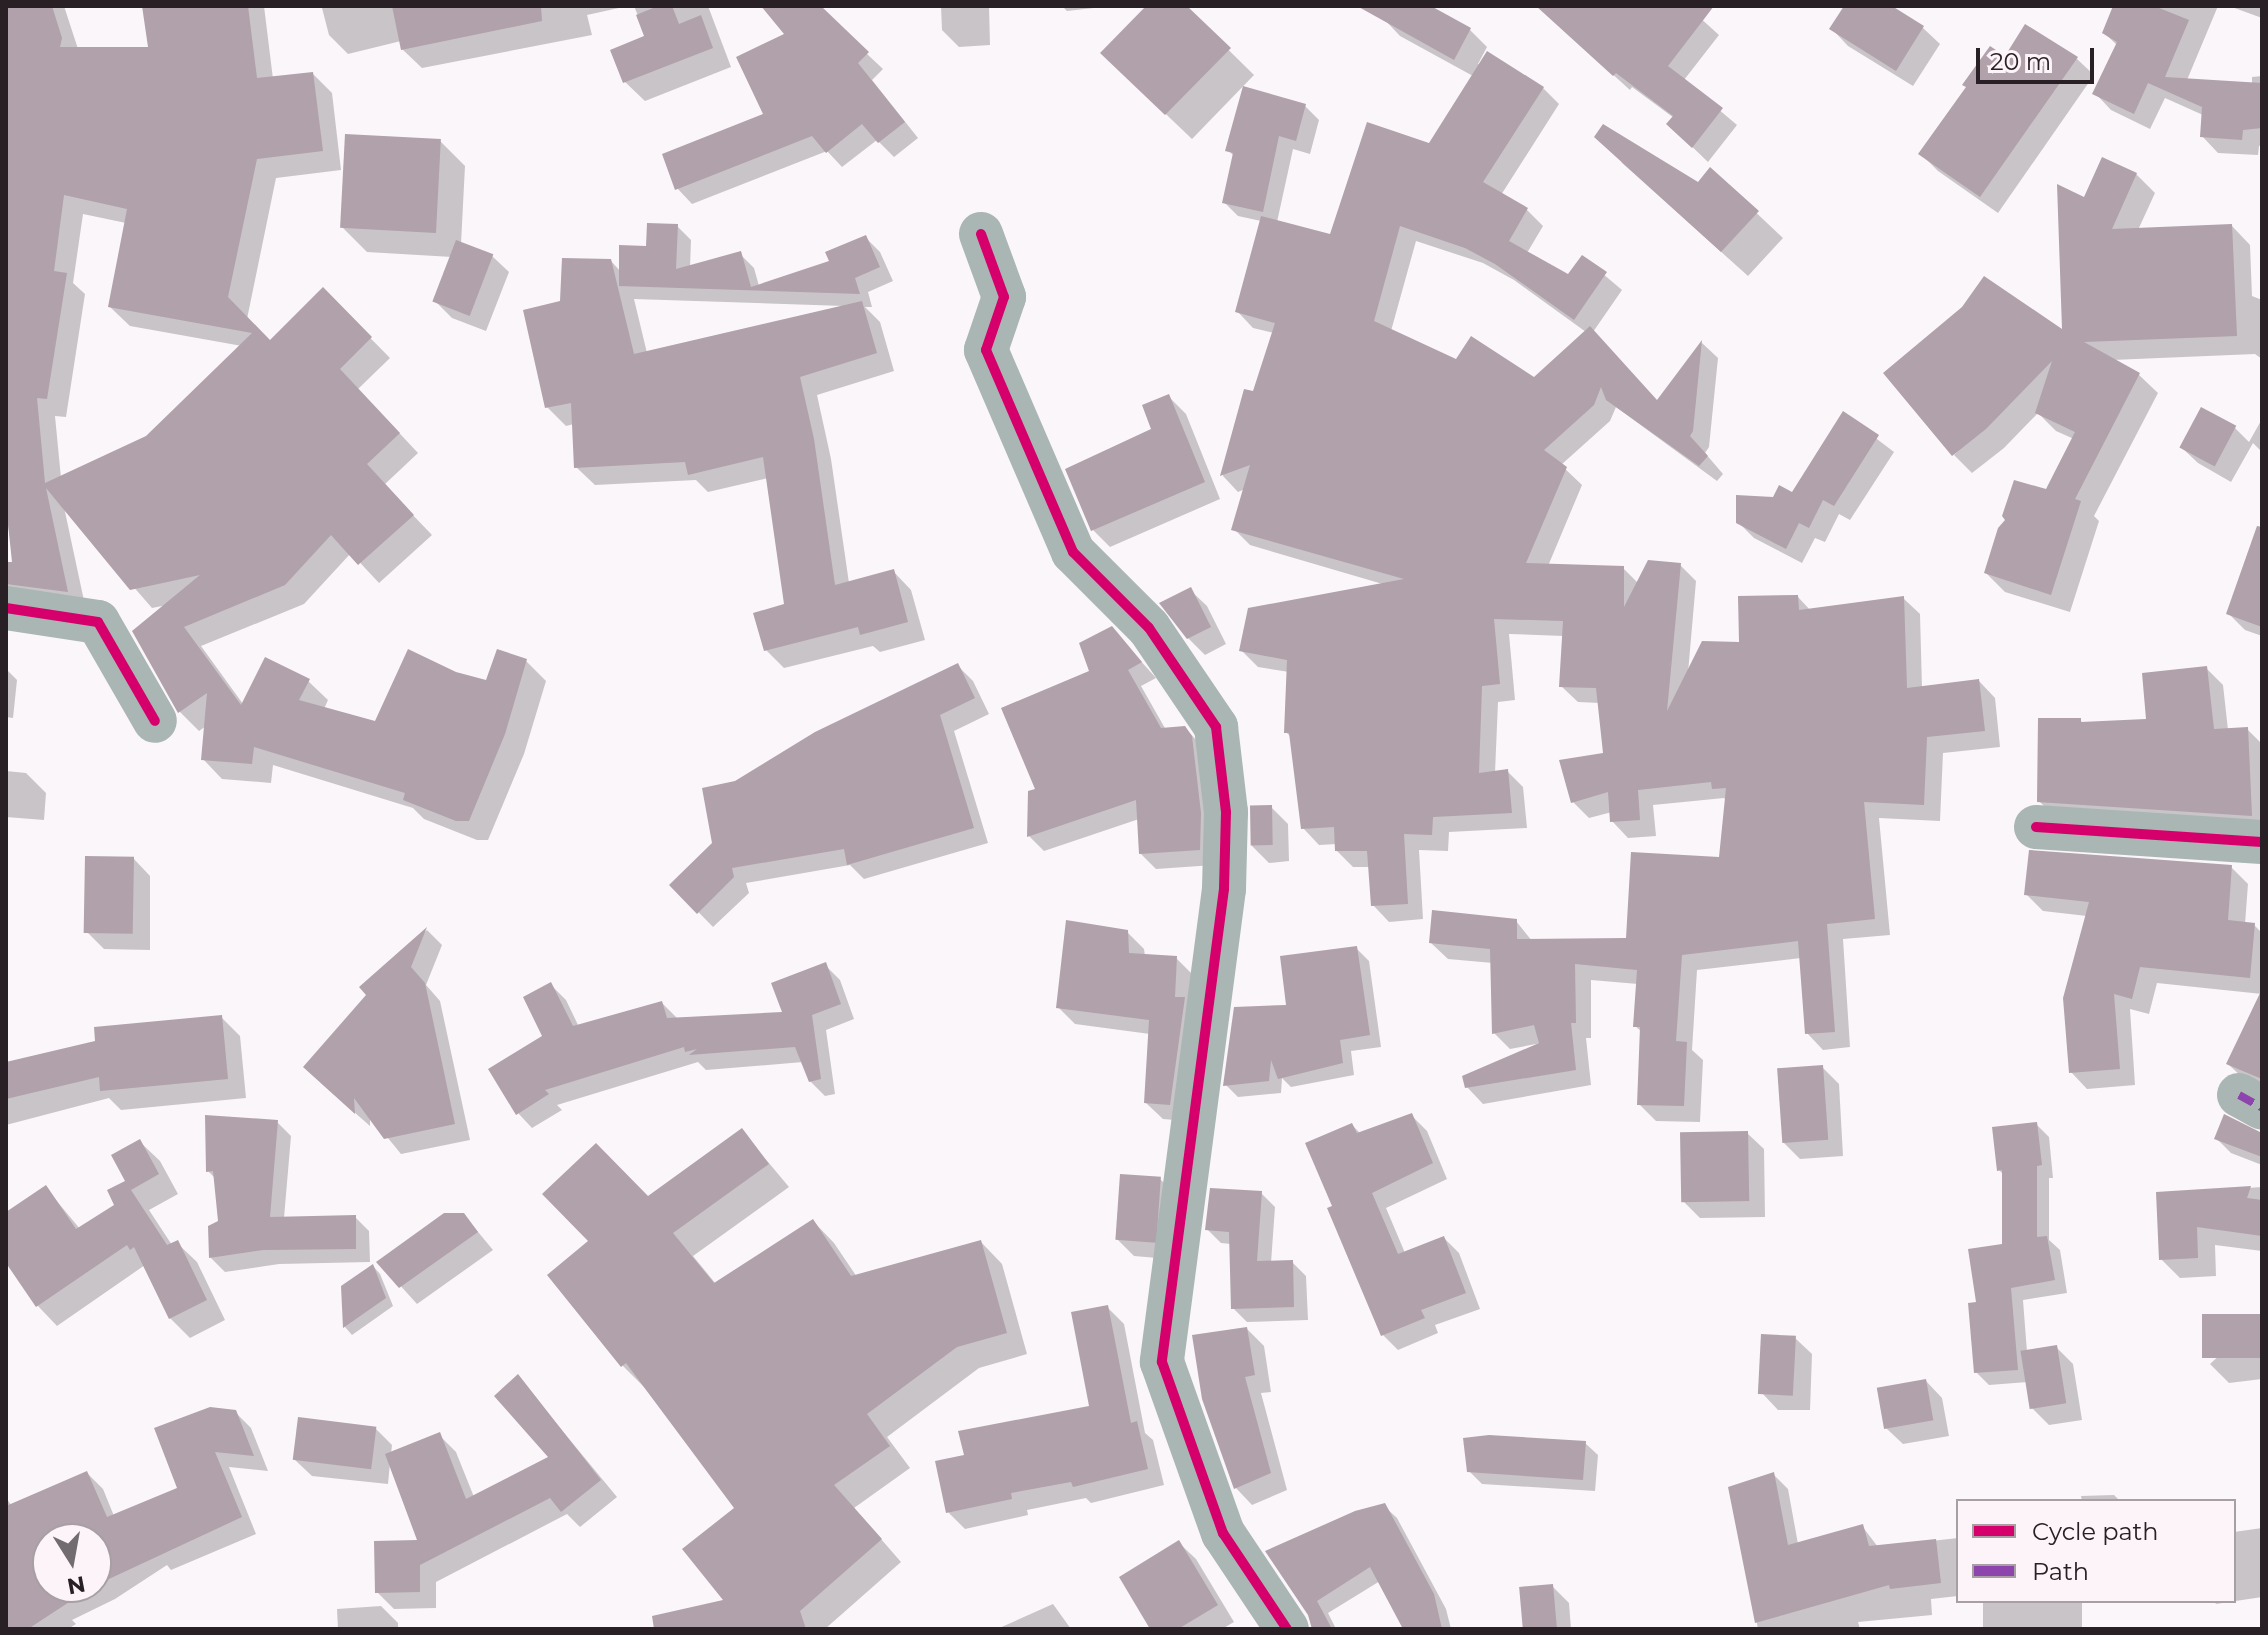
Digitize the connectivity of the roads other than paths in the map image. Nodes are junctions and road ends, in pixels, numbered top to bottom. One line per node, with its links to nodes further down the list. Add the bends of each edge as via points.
1 (981, 234): 6 (street, via 1004,297 986,350 1073,552 1149,628 1216,727 1226,812 1224,889 1162,1362 1223,1533)
2 (6, 608): 3 (street, via 98,622)
3 (155, 721)
4 (2036, 827): 5 (street)
5 (2262, 842)
6 (1287, 1629)

